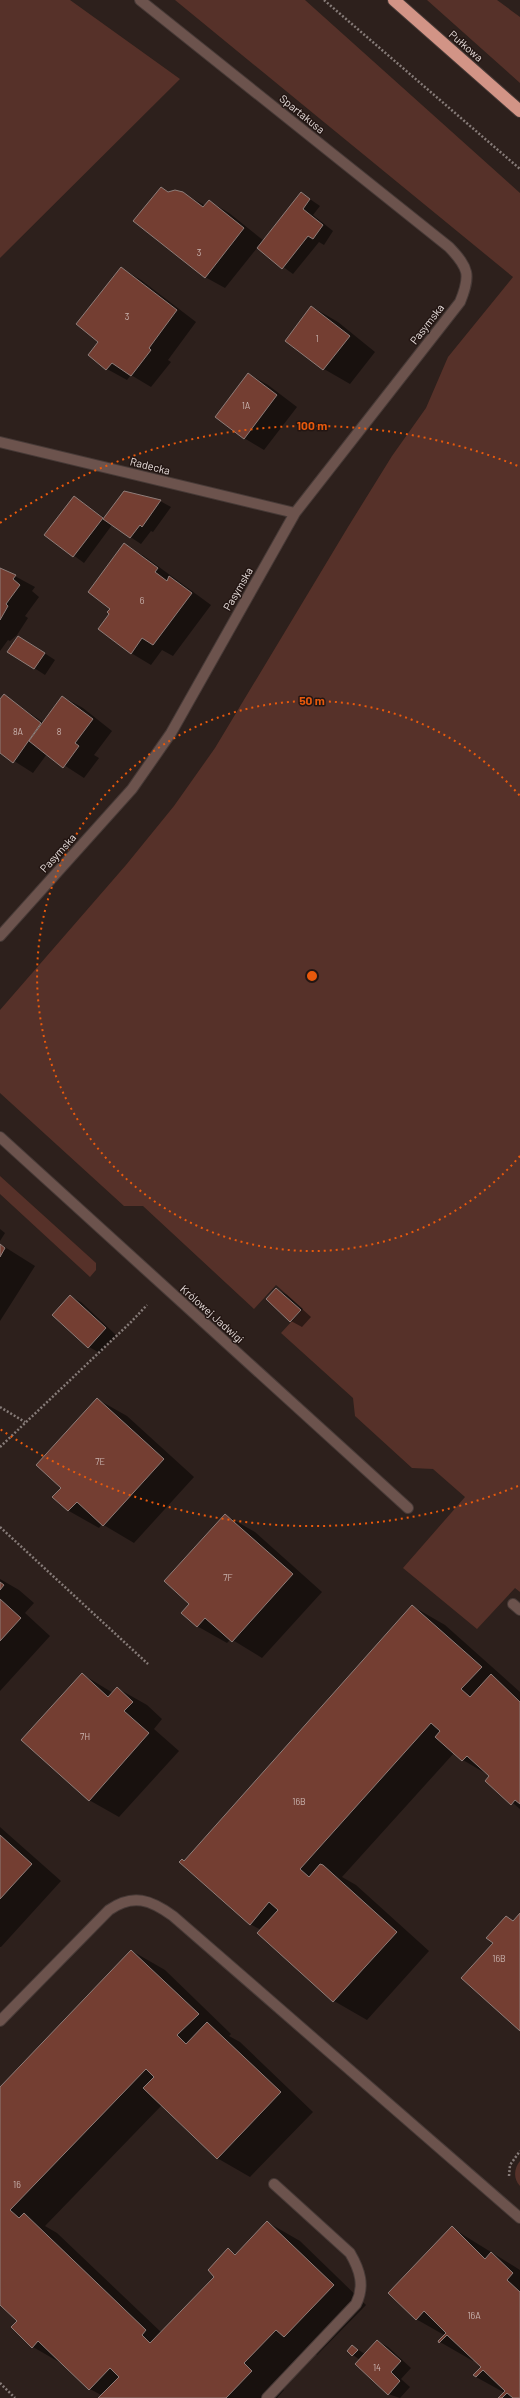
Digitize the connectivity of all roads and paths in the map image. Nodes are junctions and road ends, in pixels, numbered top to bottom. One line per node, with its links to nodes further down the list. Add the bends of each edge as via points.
1 (140, 0): 6 (street, Spartakusa)
2 (324, 0): 5 (path)
3 (394, 0): 4 (highway, Pułkowa)
4 (520, 112)
5 (520, 169)
6 (449, 247): 8 (street, Pasymska, via 464,262 467,272 467,283 460,302)
7 (0, 442): 8 (street, Radecka)
8 (295, 513): 9 (street, Pasymska, via 156,756 132,788)
9 (0, 936)
10 (0, 1137): 15 (street, Królowej Jadwigi)
11 (148, 1303): 13 (path, via 132,1322)
12 (0, 1407): 13 (path)
13 (25, 1422): 14 (path)
14 (0, 1447)
15 (408, 1508)
16 (0, 1527): 17 (path)
17 (148, 1664)
18 (0, 2021): 22 (street, via 109,1910 126,1900 140,1899 152,1902 173,1916)
19 (520, 2151): 20 (path, via 510,2165)
20 (511, 2182)
21 (274, 2184): 25 (street, via 350,2253 358,2266 361,2282 356,2304)
22 (520, 2218)
23 (0, 2383): 24 (path)
24 (15, 2398)
25 (267, 2398)

